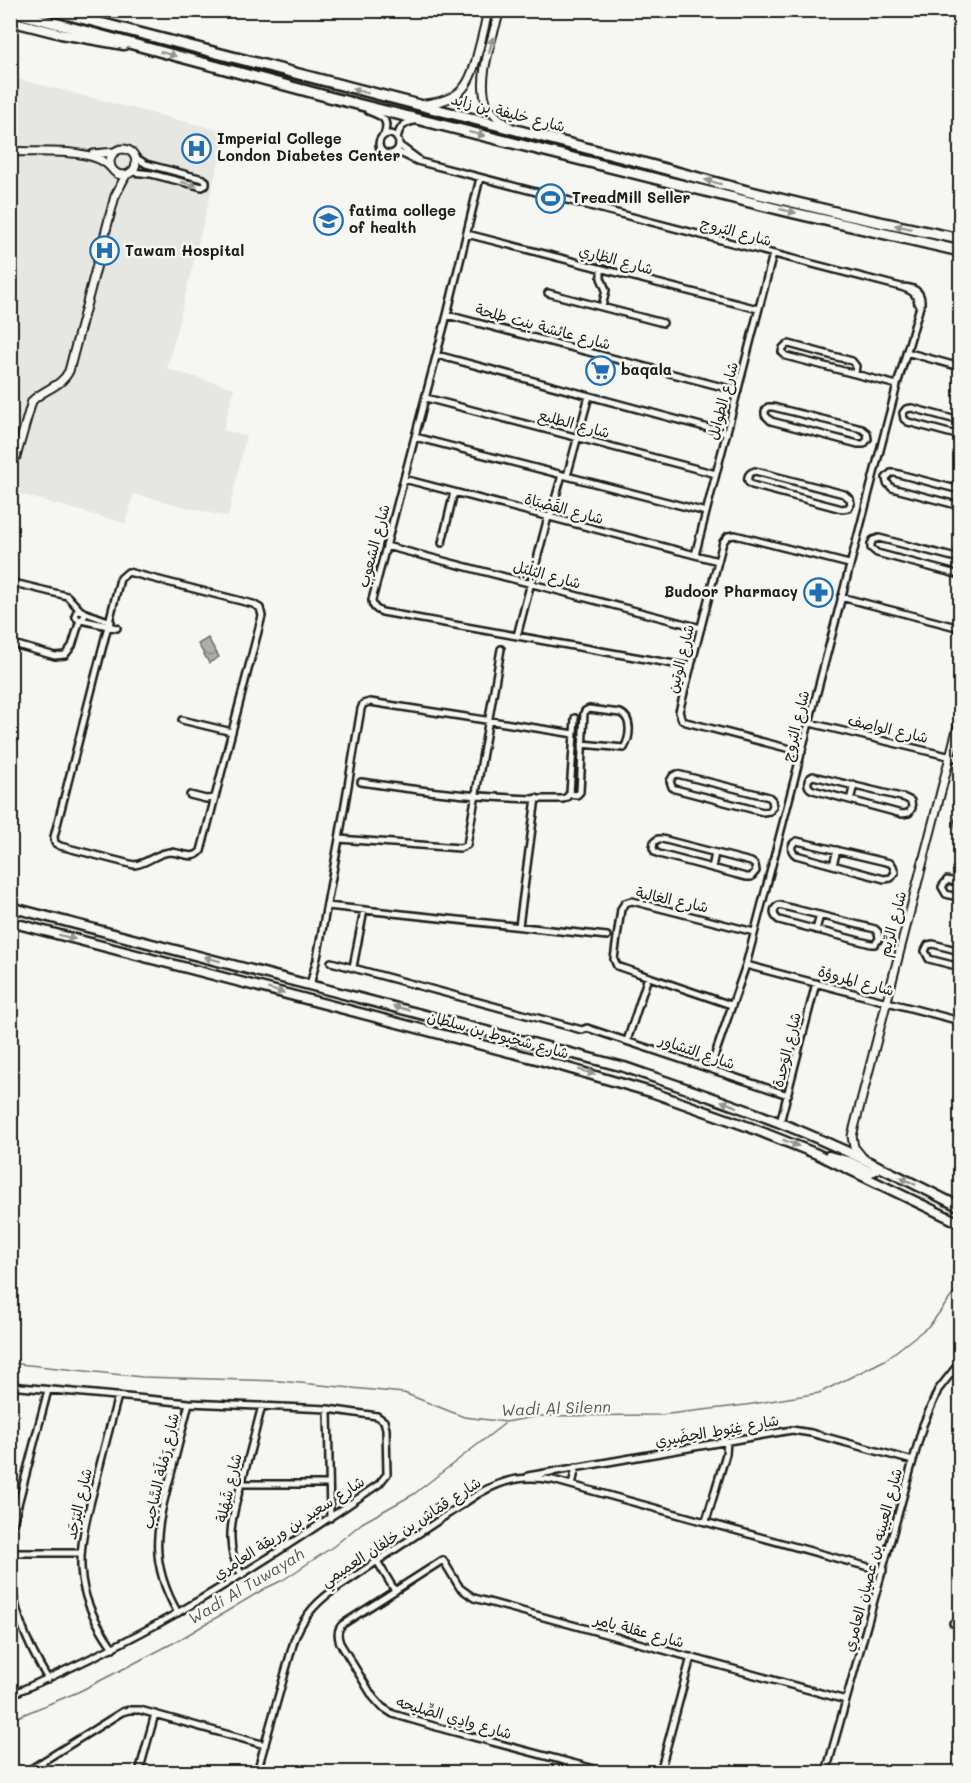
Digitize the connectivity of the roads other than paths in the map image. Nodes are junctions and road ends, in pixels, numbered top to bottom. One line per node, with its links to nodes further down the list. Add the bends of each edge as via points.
1 (50, 10): 10 (highway, شارع خليفة بن زايد, one-way to 1)
2 (489, 10): 10 (street, via 468,84 450,99)
3 (500, 10): 12 (street, one-way to 3, via 488,108 482,88)
4 (10, 11): 8 (highway, شارع خليفة بن زايد)
5 (10, 21): 7 (main road, شارع خليفة بن زايد)
6 (10, 26): 7 (street)
7 (31, 27): 8 (main road, شارع خليفة بن زايد)
8 (144, 47): 9 (highway, شارع خليفة بن زايد, one-way to 9)
9 (333, 98): 11 (highway, شارع خليفة بن زايد); 13 (street, via 381,116 387,126)
10 (417, 105): 12 (highway, شارع خليفة بن زايد)
11 (420, 120): 14 (street, via 402,125); 26 (highway, شارع خليفة بن زايد, one-way to 26)
12 (517, 131): 25 (highway, شارع خليفة بن زايد, one-way to 12, via 769,197)
13 (384, 135): 14 (street, via 391,135); 16 (street, via 378,143 381,150 387,154)
14 (398, 142): 16 (street); 19 (street, شارع البُروج)
15 (10, 150): 17 (street); 20 (street, via 94,157)
16 (396, 151): 19 (street, شارع البُروج)
17 (115, 152): 18 (street, via 126,149); 20 (street, via 110,160)
18 (135, 157): 21 (street, via 136,165); 21 (street, one-way to 18, via 151,174 206,185 203,179 146,164)
19 (425, 163): 22 (street, شارع البُروج)
20 (112, 169): 21 (street, via 117,174); 23 (street)
21 (129, 174): 23 (street)
22 (480, 178): 24 (street, شارع الشعوب); 27 (street, شارع البُروج)
23 (115, 196): 55 (street, via 69,371 61,382 32,401 16,457)
24 (467, 234): 28 (street, شارع الظاري); 32 (street, شارع الشعوب)
25 (960, 239)
26 (960, 251)
27 (773, 254): 31 (street, شارع الطوايل); 34 (street, شارع البُروج, via 918,292 921,298)
28 (601, 269): 30 (street, via 606,290); 31 (street, شارع الظاري)
29 (548, 292): 30 (street)
30 (602, 307): 33 (street)
31 (758, 309): 39 (street, شارع الطوايل)
32 (447, 315): 35 (street, شارع الشعوب); 39 (street, شارع عائشة بنت طلحة)
33 (663, 323)
34 (906, 352): 36 (street); 38 (street, شارع البُروج)
35 (437, 355): 40 (street); 41 (street, شارع الشعوب)
36 (960, 367)
37 (855, 374): 37 (street, via 786,356 783,348 789,344 852,361); 38 (street)
38 (897, 385): 42 (street, شارع البُروج)
39 (738, 391): 48 (street, شارع الطوايل)
40 (589, 396): 48 (street); 52 (street)
41 (426, 398): 51 (street, شارع الشعوب); 52 (street, شارع الطليع)
42 (890, 410): 43 (street); 54 (street, شارع البُروج)
43 (903, 413): 44 (street, via 910,408); 47 (street, via 908,422)
44 (950, 418): 46 (street); 47 (street)
45 (826, 420): 49 (street); 49 (street, via 772,406 765,411 765,417 771,421); 53 (street, via 864,430)
46 (960, 421)
47 (945, 432): 50 (street)
48 (727, 433): 56 (street, شارع الطوايل)
49 (823, 435): 53 (street, via 860,444)
50 (960, 436)
51 (415, 437): 58 (street); 60 (street, شارع الشعوب)
52 (578, 438): 56 (street, شارع الطليع); 58 (street)
53 (868, 439): 54 (street)
54 (882, 442): 57 (street, شارع البُروج)
55 (10, 462)
56 (716, 474): 70 (street, شارع الطوايل)
57 (873, 475): 59 (street); 69 (street, شارع البُروج)
58 (565, 476): 70 (street); 71 (street)
59 (886, 478): 61 (street, via 895,473); 65 (street, via 892,488)
60 (404, 479): 64 (street, شارع القَصْبَاة); 75 (street, شارع الشعوب)
61 (932, 482): 63 (street); 65 (street)
62 (810, 485): 66 (street); 66 (street, via 755,471 748,477 752,486); 67 (street, via 846,495)
63 (960, 490)
64 (454, 492): 71 (street, شارع القَصْبَاة); 73 (street)
65 (928, 497): 68 (street)
66 (806, 500): 67 (street, via 842,509)
67 (851, 504): 69 (street)
68 (960, 506)
69 (865, 507): 72 (street, شارع البُروج)
70 (706, 512): 77 (street, شارع الطوايل)
71 (549, 517): 77 (street, شارع القَصْبَاة); 84 (street)
72 (856, 540): 74 (street); 81 (street, شارع البُروج)
73 (442, 543)
74 (871, 544): 76 (street, via 879,538); 80 (street, via 874,552)
75 (386, 546): 84 (street, شارع البُلْبُل); 91 (street, شارع الشعوب, via 372,600 376,610)
76 (915, 548): 78 (street); 80 (street)
77 (695, 555): 79 (street, شارع القَصْبَاة)
78 (960, 559)
79 (718, 561): 81 (street, شارع الوتين, via 723,542 732,535); 89 (street, شارع الوتين)
80 (911, 562): 82 (street)
81 (849, 564): 85 (street, شارع البُروج)
82 (960, 575)
83 (10, 582): 86 (street, via 67,596)
84 (531, 584): 89 (street, شارع البُلْبُل); 91 (street)
85 (842, 597): 90 (street); 99 (street, شارع البُروج)
86 (80, 616): 87 (street, via 101,625); 92 (street, via 71,650 61,656)
87 (109, 623): 88 (street); 100 (street, via 120,579 128,572 258,606 262,618); 114 (street, via 54,834 55,843 130,865 164,853 195,856 201,851)
88 (117, 626)
89 (701, 628): 94 (street, شارع الوتين)
90 (960, 628)
91 (517, 636): 94 (street, شارع الشعوب)
92 (10, 643)
93 (501, 649): 98 (street)
94 (691, 667): 103 (street, شارع الوتين, via 680,712 682,720)
95 (575, 718): 101 (street)
96 (960, 718): 104 (street, شارع الرِّيم)
97 (182, 720): 100 (street)
98 (489, 721): 101 (street); 113 (street); 122 (street, via 363,704)
99 (810, 723): 103 (street, شارع البُروج); 104 (street, شارع الواصف)
100 (232, 732): 114 (street)
101 (574, 734): 111 (street)
102 (582, 744): 102 (street, via 586,709 622,713 628,718 624,748); 111 (street, via 580,792)
103 (802, 752): 106 (street, شارع البُروج)
104 (951, 756): 105 (street, شارع الواصف); 152 (street, شارع الرِّيم)
105 (960, 759)
106 (795, 778): 107 (street, شارع البُروج); 119 (street, شارع البُروج)
107 (808, 781): 109 (street, شارع البُروج, via 816,776); 116 (street, شارع البُروج, via 811,789)
108 (361, 782): 113 (street)
109 (854, 785): 116 (street); 116 (street, شارع البُروج, via 907,799 912,808 902,814)
110 (730, 788): 117 (street); 117 (street, via 679,775 670,779 673,788); 118 (street, via 769,797)
111 (569, 794): 115 (street, via 563,799)
112 (190, 795): 114 (street)
113 (476, 796): 115 (street); 122 (street, via 468,843 462,848)
114 (215, 798)
115 (536, 798): 140 (street)
116 (850, 800)
117 (726, 802): 118 (street, via 766,812)
118 (773, 806): 119 (street)
119 (787, 810): 123 (street, شارع البُروج)
120 (960, 817): 121 (street)
121 (960, 826)
122 (339, 839): 133 (street)
123 (778, 843): 124 (street); 130 (street, شارع البُروج)
124 (792, 846): 125 (street, via 799,840); 127 (street, via 796,855)
125 (837, 849): 127 (street); 127 (street, via 890,863 895,873 884,879)
126 (715, 853): 128 (street); 128 (street, via 662,839 653,844 657,853); 129 (street, via 751,862)
127 (833, 865)
128 (711, 868): 129 (street, via 748,877)
129 (756, 872): 130 (street)
130 (770, 875): 135 (street, شارع البُروج)
131 (960, 883): 132 (street, via 947,880 942,887 946,894)
132 (960, 898)
133 (327, 906): 136 (street); 151 (street)
134 (10, 907): 151 (main road, شارع شخبوط بن سلطان, one-way to 134)
135 (761, 908): 137 (street); 142 (street, شارع البُروج)
136 (364, 910): 140 (street); 147 (street)
137 (774, 910): 138 (street, via 782,905); 141 (street, via 779,920)
138 (820, 915): 141 (street); 141 (street, via 875,929 879,939 871,944)
139 (10, 922): 161 (main road, شارع شخبوط بن سلطان, one-way to 161, via 590,1073 701,1108)
140 (519, 926): 143 (street)
141 (816, 930)
142 (754, 932): 146 (street, شارع البُروج); 149 (street, شارع الغالية, via 627,902 621,909 614,962 619,968)
143 (607, 936)
144 (960, 951): 148 (street, via 933,944 925,951 929,959)
145 (331, 962): 147 (street, شارع التشاور)
146 (746, 965): 150 (street, شارع المروؤة); 153 (street, شارع البُروج)
147 (353, 967): 155 (street, شارع التشاور)
148 (960, 968)
149 (648, 977): 153 (street, شارع الغالية); 155 (street)
150 (816, 983): 152 (street, شارع المروؤة); 157 (street, شارع الوَحدة)
151 (310, 985): 158 (main road, شارع شخبوط بن سلطان, one-way to 151, via 624,1067)
152 (886, 1001): 154 (street, شارع المروؤة); 159 (street, شارع الرِّيم)
153 (731, 1005): 156 (street, شارع البُروج)
154 (960, 1021)
155 (627, 1041): 156 (street, شارع التشاور)
156 (710, 1069): 157 (street, شارع التشاور)
157 (788, 1095): 158 (street, شارع الوَحدة)
158 (780, 1123): 160 (main road, شارع شخبوط بن سلطان)
159 (852, 1136): 160 (street, via 842,1144); 162 (street, via 856,1150)
160 (828, 1143): 162 (main road, شارع شخبوط بن سلطان)
161 (817, 1154): 162 (main road, via 871,1172 876,1170); 164 (main road, شارع شخبوط بن سلطان)
162 (873, 1163): 163 (main road, شارع شخبوط بن سلطان, one-way to 162)
163 (960, 1207)
164 (959, 1222)
165 (960, 1362): 175 (street, شارع العيينه بن عصيان العامري, via 933,1399)
166 (10, 1386): 167 (street, شارع سعيد بن وريقة العامري)
167 (48, 1390): 168 (street, شارع سعيد بن وريقة العامري); 183 (street)
168 (118, 1396): 169 (street, شارع سعيد بن وريقة العامري); 186 (street, شارع البَرْجَد)
169 (189, 1403): 170 (street, شارع سعيد بن وريقة العامري); 193 (street, شارع رَمْلَة السَّاحِب, via 157,1540 164,1585)
170 (262, 1406): 171 (street, شارع سعيد بن وريقة العامري); 178 (street, شارع شَهْلة)
171 (328, 1409): 179 (street); 181 (street, شارع سعيد بن وريقة العامري, via 381,1418 386,1425 387,1469 383,1481)
172 (728, 1441): 173 (street, شارع غِيُوط الحِضَيرِي); 174 (street); 175 (street, شارع غِيُوط الحِضَيرِي, via 802,1431)
173 (715, 1443): 174 (street); 176 (street, شارع غِيُوط الحِضَيرِي)
174 (726, 1454): 182 (street)
175 (913, 1461): 190 (street, شارع العيينه بن عصيان العامري)
176 (576, 1467): 177 (street, شارع غِيُوط الحِضَيرِي); 180 (street)
177 (520, 1478): 180 (street, شارع قمّاش بن خلفان العميمي); 188 (street, شارع قمّاش بن خلفان العميمي, via 487,1489)
178 (241, 1484): 179 (street); 191 (street, شارع شَهْلة, via 231,1539)
179 (329, 1484): 181 (street)
180 (572, 1485): 182 (street, شارع قمّاش بن خلفان العميمي)
181 (330, 1518): 191 (street, شارع سعيد بن وريقة العامري)
182 (706, 1521): 190 (street, شارع قمّاش بن خلفان العميمي)
183 (11, 1525): 184 (street)
184 (10, 1535)
185 (10, 1553): 186 (street)
186 (80, 1553): 196 (street, شارع البَرْجَد, via 85,1593)
187 (443, 1560): 192 (street, شارع وادِي الصِّليحه); 197 (street, شارع عقلة يامر, via 460,1588 474,1598)
188 (377, 1561): 192 (street); 202 (street, شارع قمّاش بن خلفان العميمي, via 322,1598 305,1617 294,1641)
189 (10, 1568): 198 (street, via 19,1619)
190 (883, 1570): 200 (street, شارع العيينه بن عصيان العامري)
191 (242, 1575): 193 (street, شارع سعيد بن وريقة العامري)
192 (395, 1590): 203 (street, شارع وادِي الصِّليحه, via 343,1624 338,1632 340,1643 382,1707 400,1717)
193 (178, 1612): 196 (street, شارع سعيد بن وريقة العامري)
194 (953, 1623): 195 (street)
195 (960, 1625)
196 (113, 1648): 198 (street, شارع سعيد بن وريقة العامري)
197 (691, 1657): 200 (street, شارع عقلة يامر); 209 (street)
198 (48, 1679): 199 (street, شارع سعيد بن وريقة العامري)
199 (10, 1695)
200 (846, 1700): 210 (street, شارع العيينه بن عصيان العامري)
201 (155, 1714): 202 (street); 204 (street, via 136,1709 125,1711); 205 (street)
202 (265, 1744): 206 (street, شارع قمّاش بن خلفان العميمي)
203 (567, 1762): 207 (street); 208 (street, شارع وادِي الصِّليحه)
204 (26, 1773)
205 (139, 1773)
206 (257, 1773)
207 (564, 1773)
208 (606, 1773)
209 (660, 1773)
210 (826, 1773)

